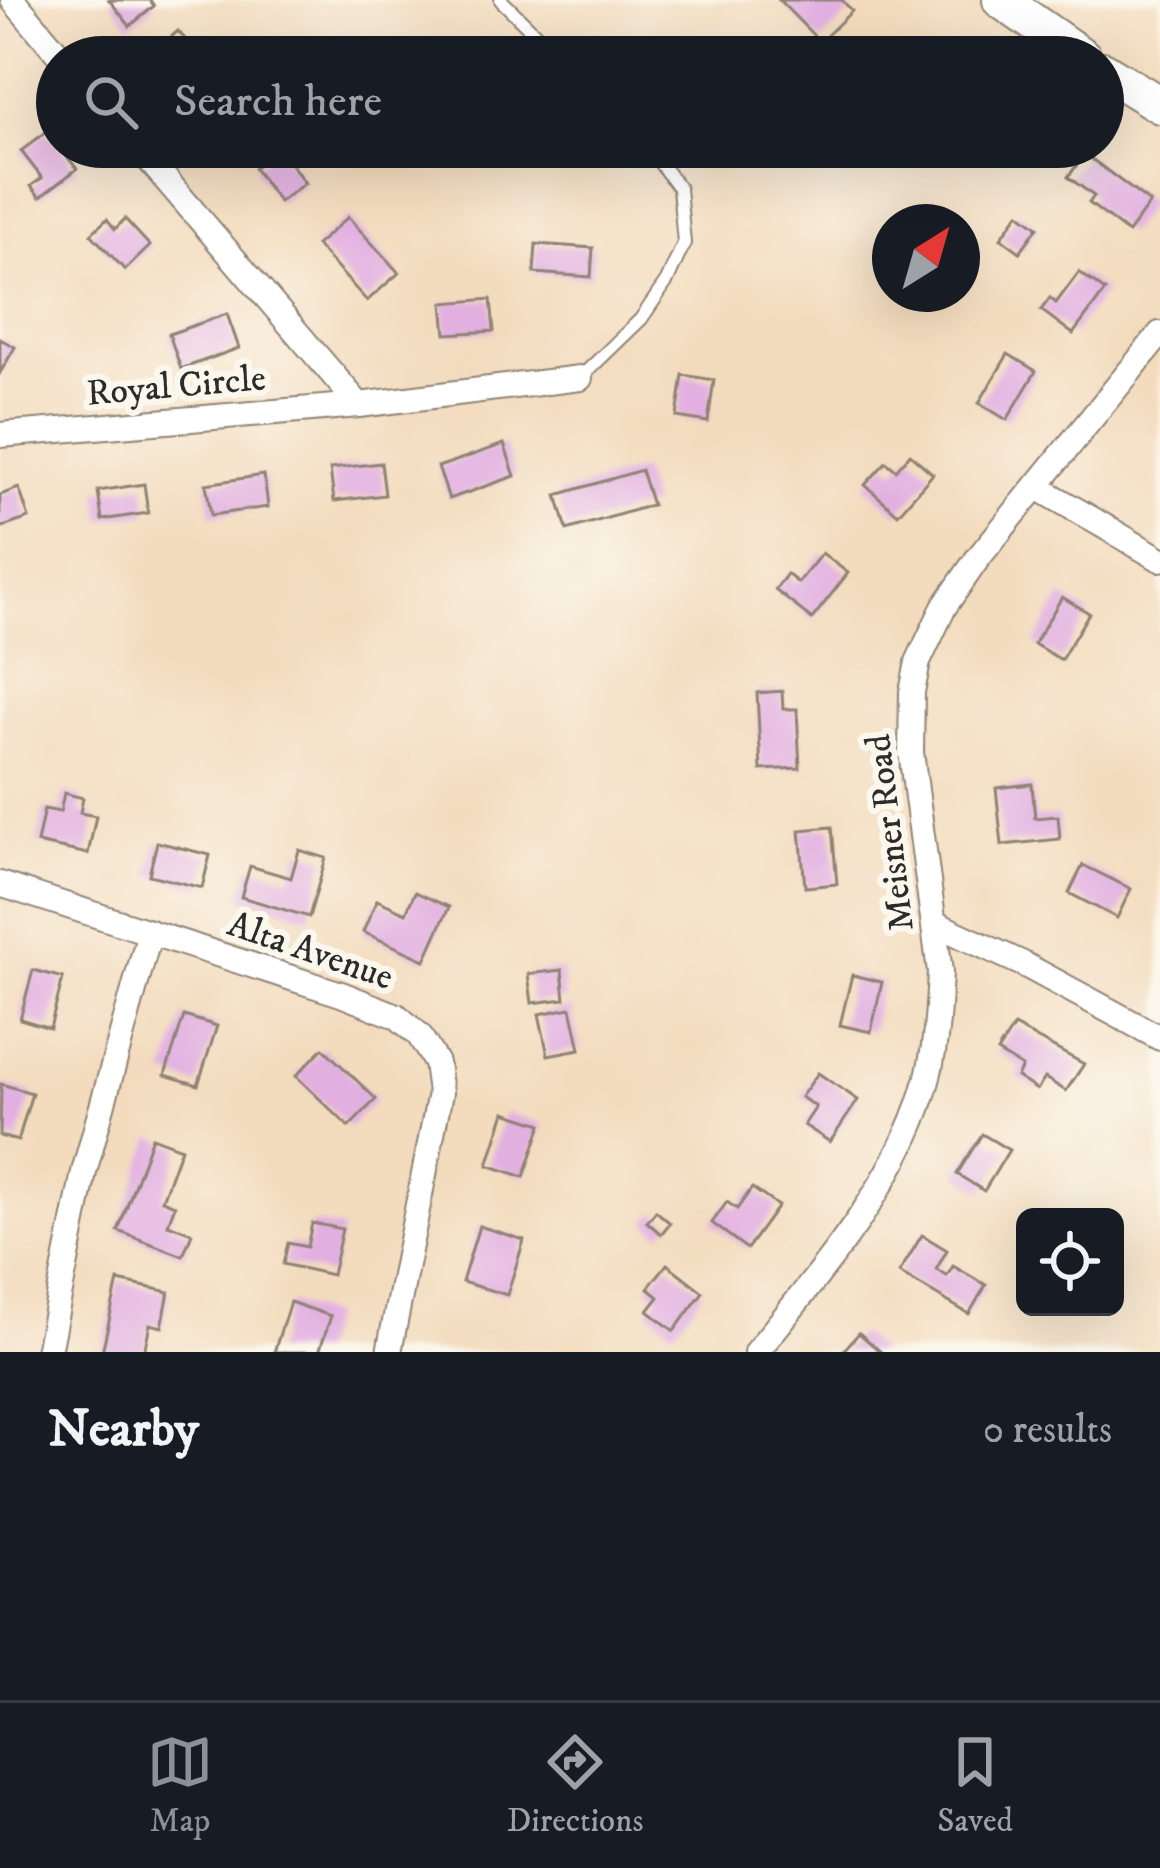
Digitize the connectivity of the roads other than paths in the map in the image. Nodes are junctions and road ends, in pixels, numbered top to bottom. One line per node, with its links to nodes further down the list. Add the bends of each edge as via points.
1 (13, 0): 4 (street)
2 (501, 0): 5 (lane)
3 (1000, 0): 6 (street)
4 (43, 36)
5 (538, 36)
6 (1052, 36)
7 (1124, 83): 8 (street)
8 (1160, 105)
9 (156, 168): 13 (street, Royal Circle)
10 (664, 168): 12 (lane, via 679,188 683,243 641,319)
11 (1160, 334): 15 (street, Meisner Road)
12 (580, 377): 13 (street, Royal Circle)
13 (358, 405): 14 (street, Royal Circle)
14 (0, 435)
15 (1036, 487): 16 (street); 18 (street, Meisner Road, via 944,608 918,662 911,752)
16 (1160, 559)
17 (0, 884): 19 (street, Alta Avenue)
18 (936, 924): 20 (street); 23 (street, Meisner Road, via 938,1008 914,1119 848,1235)
19 (150, 932): 21 (street, via 84,1172); 22 (street, Alta Avenue, via 397,1016 436,1063 431,1153)
20 (1160, 1038)
21 (48, 1352)
22 (389, 1352)
23 (756, 1352)

